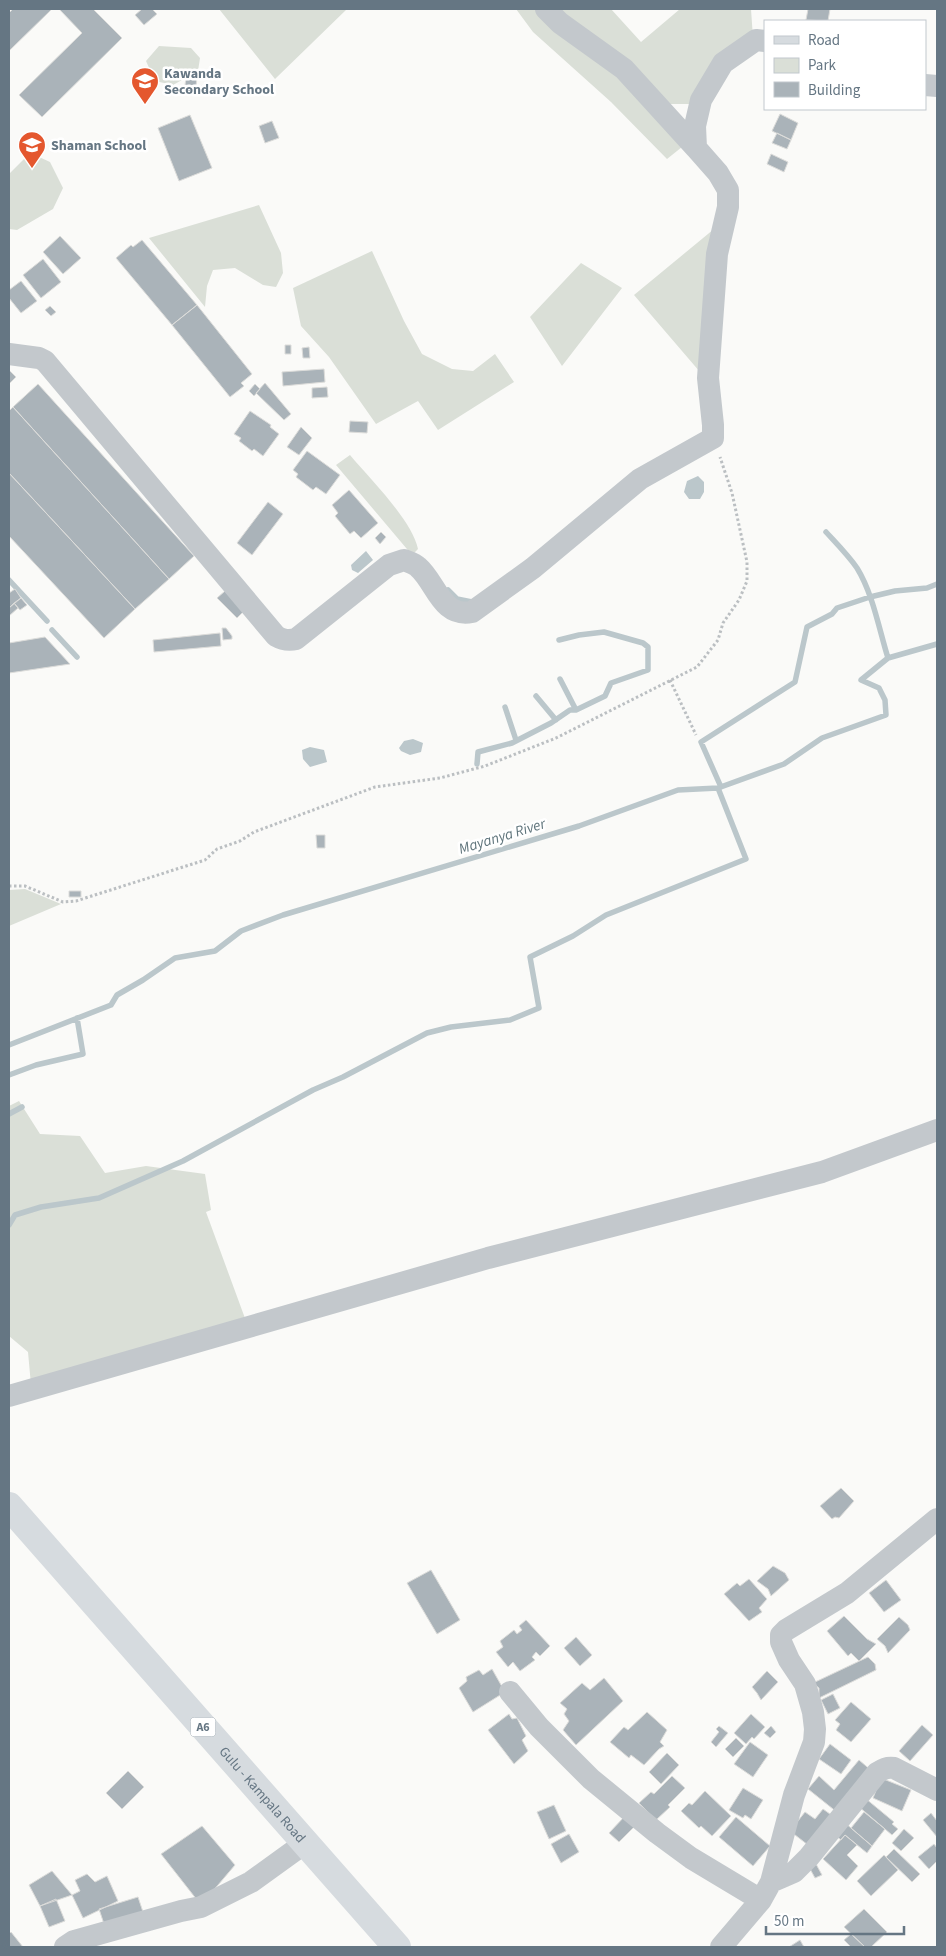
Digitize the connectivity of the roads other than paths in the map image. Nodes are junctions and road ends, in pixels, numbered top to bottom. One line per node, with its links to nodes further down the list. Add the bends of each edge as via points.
1 (546, 9): 4 (street, via 560,23 624,68)
2 (764, 41): 3 (street, via 756,40 723,63)
3 (700, 104): 4 (street, via 672,110); 5 (street, via 694,126)
4 (658, 106): 5 (street)
5 (696, 148): 6 (street, via 728,190 728,207 717,254 708,378 713,438 640,479 533,568 472,612 453,609 442,600 419,567 404,560 389,565 296,639 283,640 276,636 45,362 39,358)
6 (9, 354)
7 (937, 1130): 8 (street, via 822,1172 488,1258)
8 (9, 1396)
9 (9, 1506): 13 (main road, Gulu - Kampala Road / A6)
10 (937, 1519): 14 (street, via 847,1593 781,1635 784,1649 806,1684 815,1729 814,1742 794,1795)
11 (510, 1692): 14 (street, via 539,1727 591,1779 657,1833 691,1858)
12 (937, 1790): 14 (street, via 894,1768 883,1769 809,1857)
13 (305, 1843): 15 (street, via 251,1882 207,1904 74,1941); 16 (main road, Gulu - Kampala Road / A6)
14 (766, 1891): 17 (street)
15 (65, 1947)
16 (397, 1947)
17 (721, 1947)

